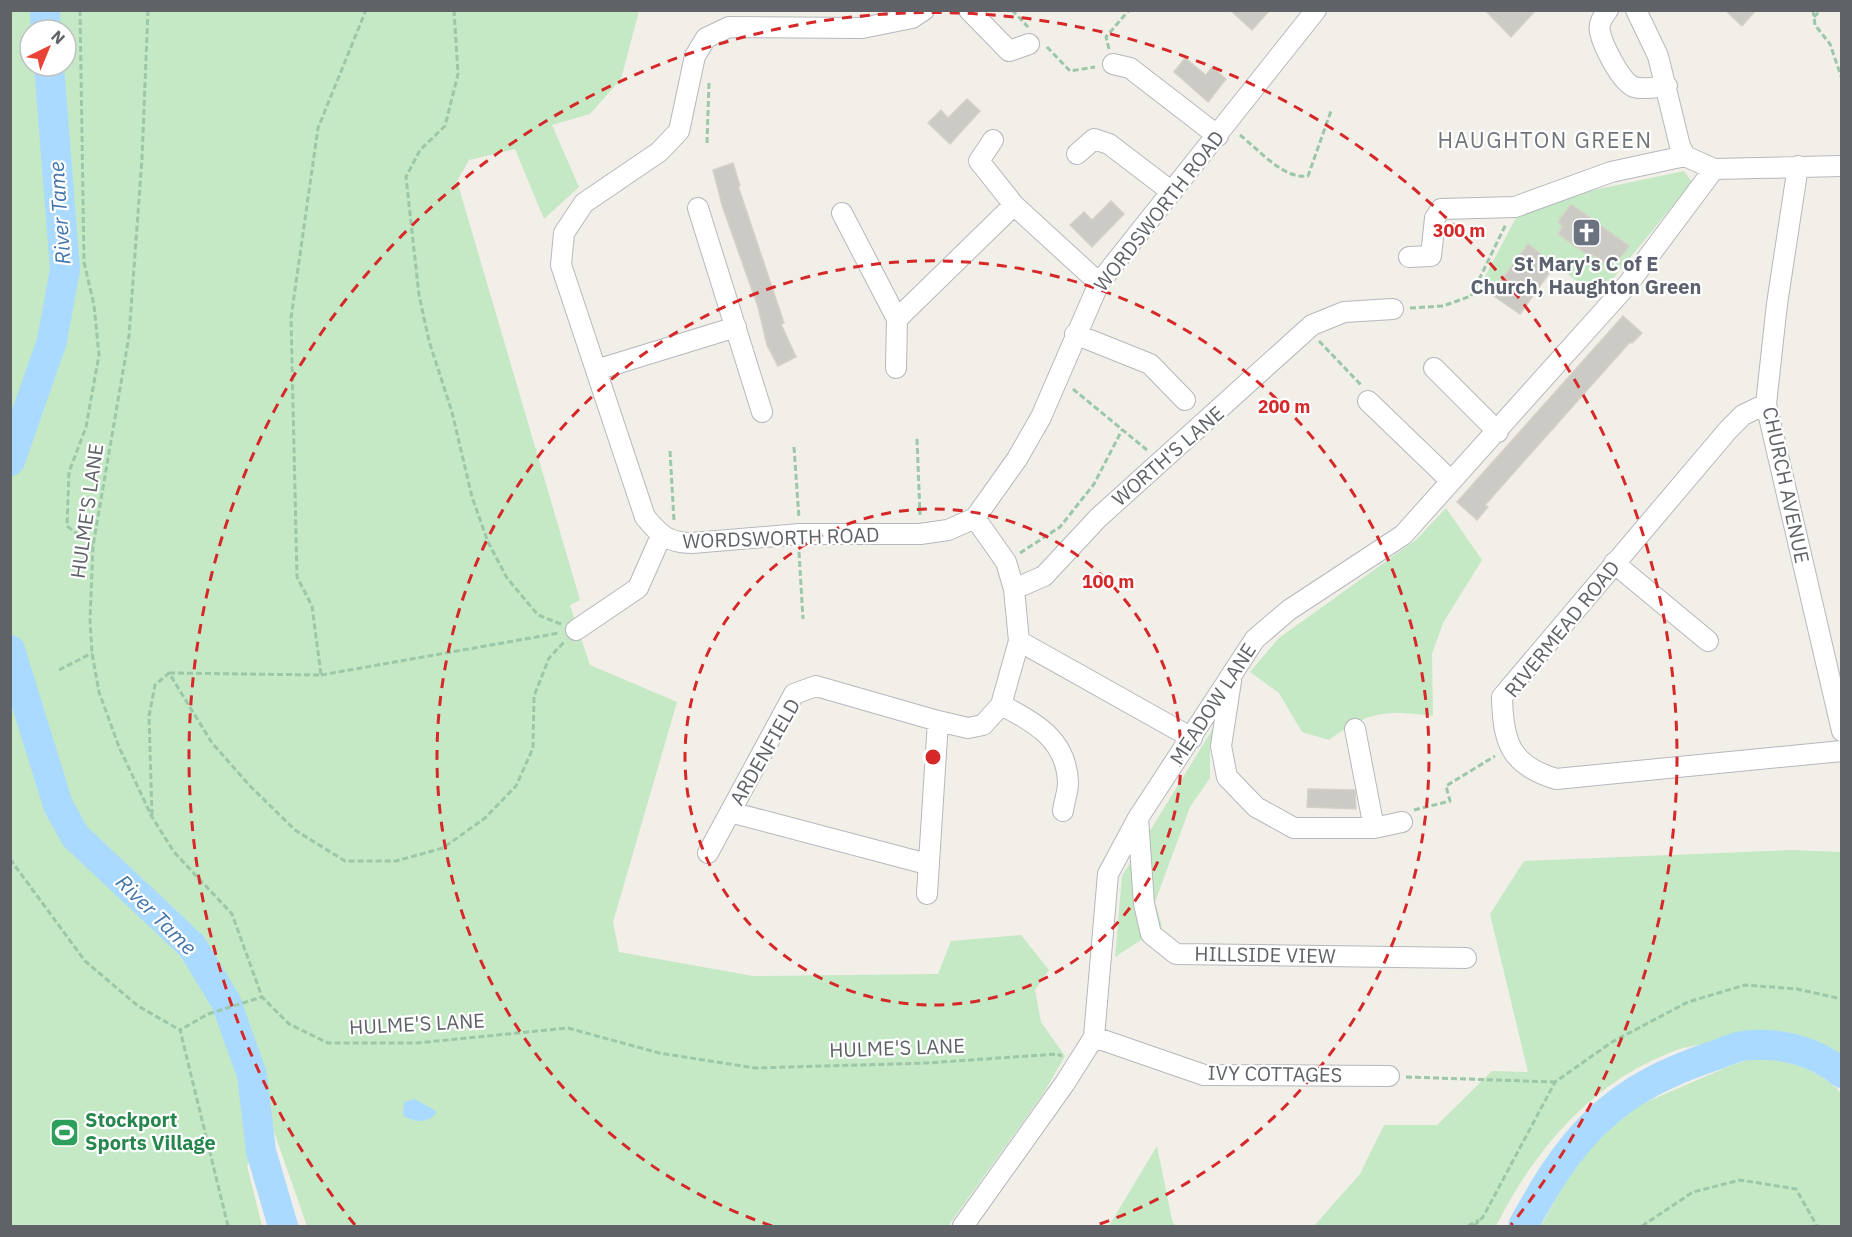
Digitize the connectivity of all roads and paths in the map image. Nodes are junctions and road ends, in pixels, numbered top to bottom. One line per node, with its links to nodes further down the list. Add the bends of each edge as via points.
1 (80, 10): 60 (path, via 84,262 94,305 99,355 86,427 69,472 67,525)
2 (148, 10): 60 (path, HULME'S LANE, via 129,336)
3 (366, 10): 71 (path, via 318,128 291,318 297,577 312,606)
4 (454, 10): 65 (path, via 458,74 445,126 420,150 406,177 419,295 472,497 488,542 507,578 538,615)
5 (924, 10): 43 (street, WORDSWORTH ROAD, via 912,18 862,28 729,27 706,38 695,56 679,131 659,152 584,203 564,233 561,265)
6 (969, 10): 15 (street, via 1009,51)
7 (1012, 10): 15 (path)
8 (1129, 10): 16 (path, via 1106,37)
9 (1316, 10): 21 (street, WORDSWORTH ROAD)
10 (1608, 10): 19 (street, via 1600,32 1619,73 1636,88)
11 (1636, 10): 19 (street)
12 (1813, 10): 14 (path)
13 (1821, 10): 14 (path)
14 (1814, 17): 18 (path, via 1815,25 1830,44)
15 (1036, 40): 16 (path, via 1070,71)
16 (1122, 66): 21 (street)
17 (709, 79): 23 (path)
18 (1842, 79)
19 (1667, 86): 25 (street)
20 (1331, 111): 21 (path, via 1308,176 1300,178)
21 (1223, 130): 29 (street, WORDSWORTH ROAD)
22 (993, 140): 30 (street, via 979,161)
23 (708, 143)
24 (1077, 154): 29 (street, via 1094,139 1109,144)
25 (1685, 156): 28 (street); 31 (street, via 1611,172)
26 (1798, 166): 27 (street); 28 (street); 47 (street, CHURCH AVENUE)
27 (1842, 166)
28 (1714, 169): 50 (street, MEADOW LANE, via 1628,284)
29 (1172, 192): 35 (street, WORDSWORTH ROAD)
30 (1014, 205): 35 (street); 37 (street)
31 (1515, 207): 34 (street, via 1441,209 1435,218 1431,256); 36 (path, via 1471,296 1443,306)
32 (698, 208): 38 (street)
33 (842, 213): 37 (street)
34 (1409, 257)
35 (1099, 283): 40 (street, WORDSWORTH ROAD)
36 (1393, 309): 39 (street, WORTH'S LANE, via 1344,312)
37 (897, 319): 41 (street)
38 (736, 327): 43 (street); 48 (street)
39 (1308, 328): 46 (path, via 1369,395); 63 (street, WORTH'S LANE, via 1098,518 1044,576)
40 (1075, 334): 44 (street, WORDSWORTH ROAD); 45 (street, via 1150,364)
41 (896, 368)
42 (1434, 368): 50 (street)
43 (596, 370): 59 (street, WORDSWORTH ROAD, via 645,517)
44 (1057, 379): 49 (path); 56 (street, WORDSWORTH ROAD, via 1017,459)
45 (1185, 400)
46 (1368, 401): 55 (street)
47 (1766, 404): 62 (street, RIVERMEAD ROAD, via 1743,415 1728,430); 76 (street, CHURCH AVENUE)
48 (762, 412)
49 (1122, 430): 54 (path); 61 (path, via 1094,484 1060,527)
50 (1497, 432): 55 (street, MEADOW LANE)
51 (917, 439): 57 (path)
52 (794, 447): 58 (path)
53 (670, 451): 59 (path)
54 (1151, 453)
55 (1451, 481): 72 (street, MEADOW LANE, via 1403,535 1289,609 1255,639)
56 (975, 518): 57 (street, WORDSWORTH ROAD, via 948,530); 63 (street, via 1006,562)
57 (921, 534): 58 (street, WORDSWORTH ROAD)
58 (799, 535): 59 (street, WORDSWORTH ROAD); 64 (path)
59 (668, 539): 65 (street, via 638,588)
60 (93, 546): 68 (path, HULME'S LANE)
61 (1029, 548)
62 (1614, 563): 67 (street); 78 (street, RIVERMEAD ROAD, via 1502,697 1503,727)
63 (1014, 589): 66 (street)
64 (803, 619)
65 (576, 630): 70 (path, via 549,658 534,696 533,748 516,786 485,818 443,848 396,861 345,861 295,830 212,743); 71 (path)
66 (1019, 641): 73 (street); 77 (street)
67 (1708, 641)
68 (92, 653): 69 (path); 82 (path, HULME'S LANE, via 99,692 119,747)
69 (59, 670)
70 (169, 673): 71 (path); 82 (path, via 155,685 149,716)
71 (321, 675)
72 (1230, 676): 77 (street, MEADOW LANE); 85 (street, via 1221,746 1227,777 1256,807 1294,828)
73 (1001, 705): 74 (street, ARDENFIELD, via 983,725 968,728); 80 (street, via 1037,723 1059,747 1068,782)
74 (938, 721): 81 (street, ARDENFIELD, via 816,686 794,694); 88 (street)
75 (1355, 729): 85 (street)
76 (1842, 730)
77 (1192, 738): 83 (street, MEADOW LANE)
78 (1509, 747): 79 (street, via 1532,770 1557,779); 84 (path, via 1446,786 1450,801 1414,810)
79 (1842, 751)
80 (1063, 811)
81 (730, 812): 86 (street, ARDENFIELD); 88 (street, ARDENFIELD)
82 (152, 817): 91 (path, HULME'S LANE, via 174,852 232,914)
83 (1138, 818): 90 (street, HILLSIDE VIEW, via 1144,904 1151,934 1176,954); 94 (street, MEADOW LANE, via 1108,874)
84 (1402, 822): 85 (street)
85 (1374, 828)
86 (708, 853)
87 (10, 859): 93 (path, via 85,961 138,1005)
88 (927, 864): 89 (street)
89 (927, 894)
90 (1466, 958)
91 (262, 997): 93 (path, via 208,1014); 95 (path, HULME'S LANE, via 289,1024 328,1043 417,1043 568,1028 659,1053 755,1068 1057,1054)
92 (1842, 999): 97 (path, via 1797,989 1745,985 1733,988 1688,1002 1621,1037)
93 (180, 1030): 99 (path)
94 (1094, 1037): 95 (street, MEADOW LANE); 96 (street, IVY COTTAGES, via 1204,1075)
95 (1077, 1064): 100 (street, MEADOW LANE)
96 (1389, 1076): 97 (path)
97 (1556, 1082): 98 (path)
98 (1483, 1217): 101 (path); 102 (path)
99 (228, 1227)
100 (963, 1227)
101 (1468, 1227)
102 (1474, 1227)
103 (1642, 1227): 104 (path, via 1693,1192 1740,1180 1796,1189)
104 (1817, 1227)

